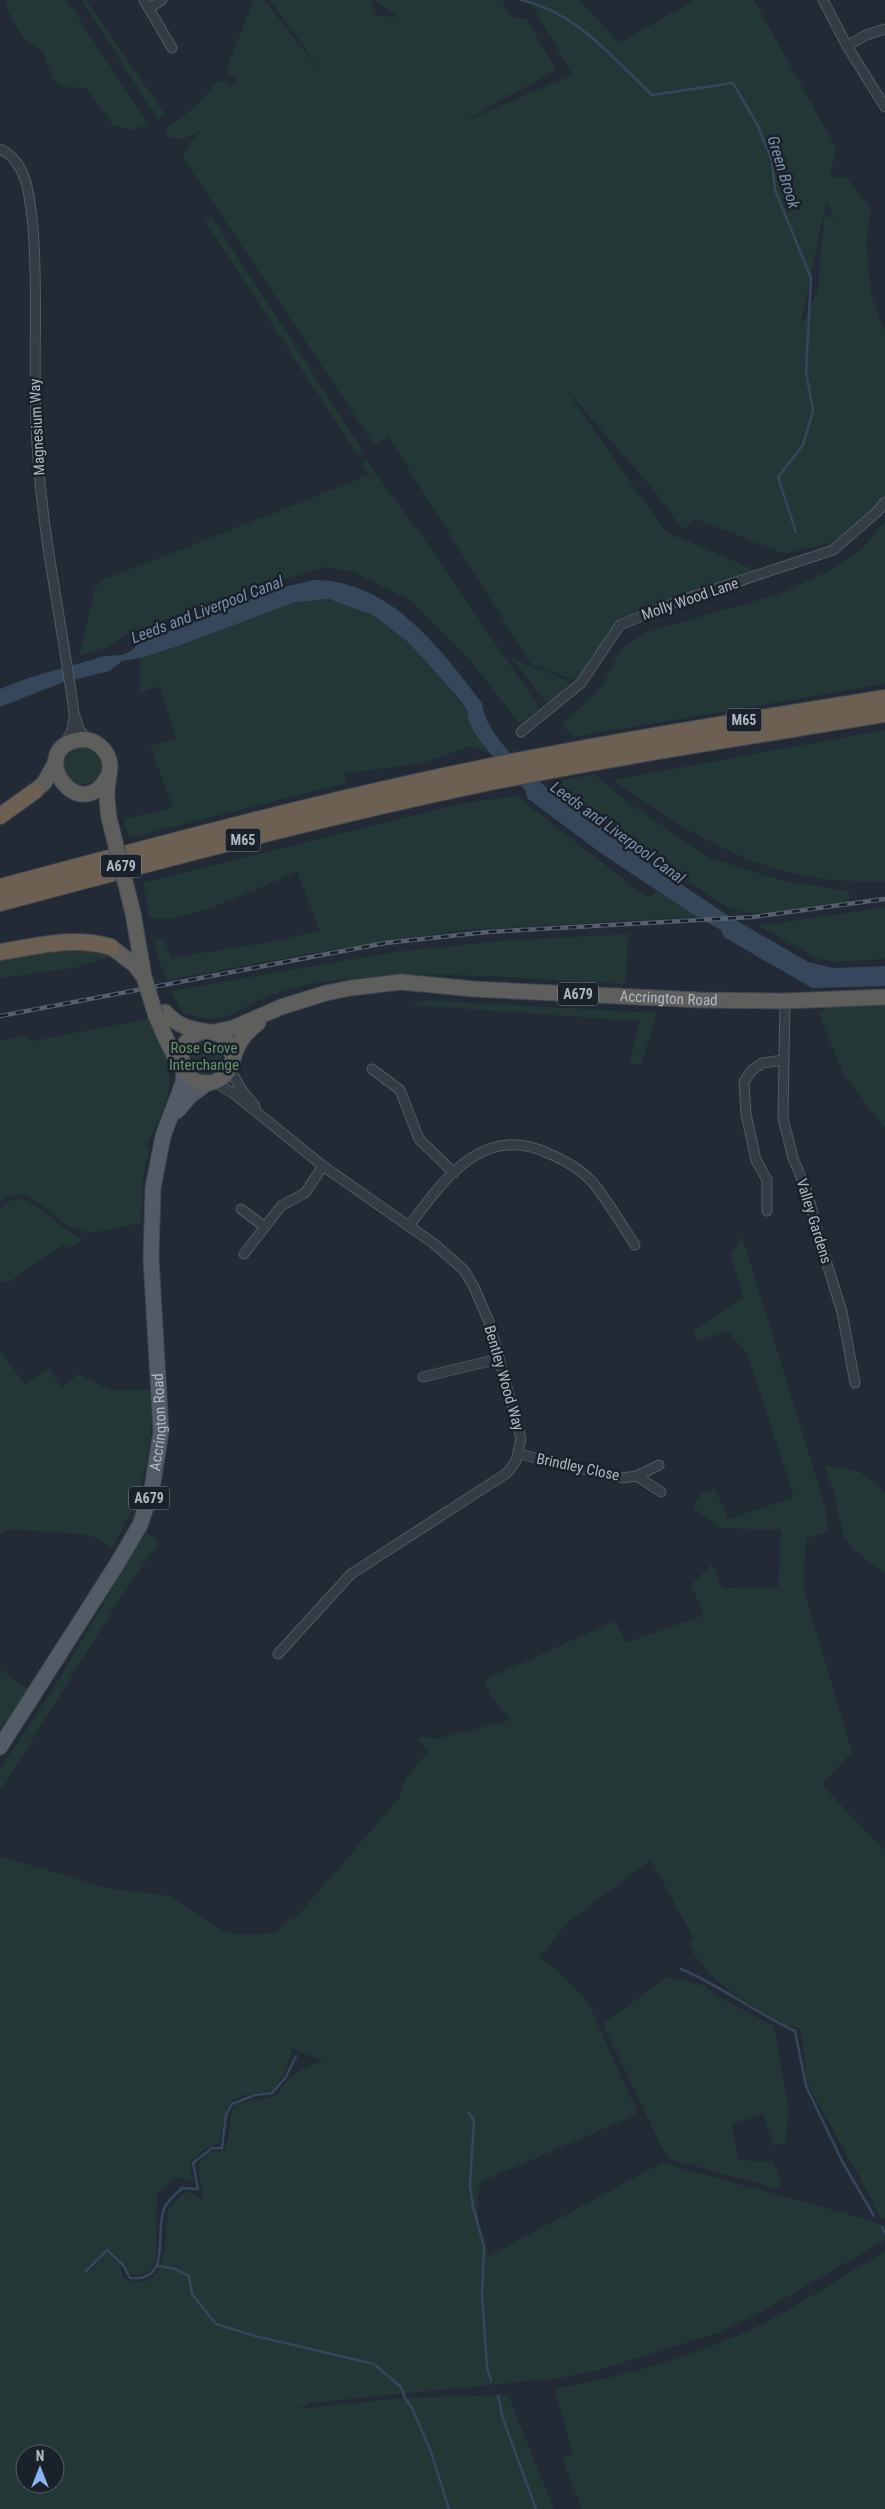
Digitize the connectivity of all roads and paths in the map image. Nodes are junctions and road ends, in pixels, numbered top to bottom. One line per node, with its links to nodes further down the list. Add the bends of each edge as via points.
1 (162, 0): 3 (street)
2 (823, 0): 5 (street)
3 (147, 4): 6 (street)
4 (885, 29): 5 (street)
5 (847, 46): 7 (street)
6 (172, 48)
7 (885, 106)
8 (0, 149): 11 (street, Magnesium Way, via 11,156 23,172 31,205 36,262 36,443 49,564)
9 (885, 502): 13 (street, Molly Wood Lane, via 833,550 676,602 620,625 581,683)
10 (885, 698): 15 (highway, M65)
11 (74, 713): 14 (street, Magnesium Way); 16 (street, Magnesium Way, via 72,730)
12 (885, 714): 15 (highway, M65)
13 (523, 730)
14 (88, 740): 16 (highway, via 75,740); 17 (highway, A679, via 98,744 107,754)
15 (607, 752): 22 (highway, M65, via 475,770 305,808); 23 (highway, M65, via 279,831)
16 (59, 755): 18 (highway, via 44,783); 19 (highway, via 59,780 65,787)
17 (109, 774): 19 (highway, via 98,788); 21 (highway, A679, via 106,793)
18 (35, 792): 20 (highway)
19 (82, 794): 21 (highway, via 99,805)
20 (0, 816)
21 (109, 818): 26 (highway, A679, bridge)
22 (0, 887)
23 (0, 903)
24 (111, 948): 25 (highway, via 70,941); 26 (highway, via 135,965)
25 (0, 952)
26 (148, 980): 30 (highway, A679, bridge)
27 (885, 997): 28 (highway, Accrington Road / A679)
28 (785, 1001): 29 (highway, Accrington Road / A679, via 645,998 401,982 326,993); 32 (street, Valley Gardens)
29 (276, 1010): 31 (highway, Accrington Road / A679, via 233,1028); 33 (highway, Accrington Road / A679, via 245,1033)
30 (161, 1014): 31 (highway); 34 (highway, A679, via 171,1049)
31 (209, 1032): 33 (highway, via 228,1042); 34 (highway, A679, via 196,1033 184,1043 181,1051)
32 (783, 1060): 42 (street, via 762,1063 744,1082 746,1114 756,1160 767,1180); 49 (street, Valley Gardens, via 783,1118 792,1158 808,1194 842,1312)
33 (232, 1064): 36 (highway, A679, via 221,1079); 38 (street, Bentley Wood Way, via 241,1088)
34 (183, 1068): 36 (highway, A679, via 198,1082); 37 (main road, Accrington Road / A679, via 183,1083)
35 (372, 1069): 40 (street, via 400,1090 419,1139)
36 (210, 1083): 37 (main road, Accrington Road / A679, via 190,1096); 38 (street, Bentley Wood Way, via 233,1093)
37 (171, 1118): 55 (main road, Accrington Road / A679, via 158,1153 152,1208 161,1431 152,1489 140,1525)
38 (264, 1118): 39 (street, Bentley Wood Way)
39 (323, 1166): 43 (street, Bentley Wood Way); 44 (street, via 305,1193 281,1206)
40 (454, 1173): 43 (street, via 438,1187); 45 (street, via 485,1150 511,1144 531,1145 568,1162 593,1183)
41 (241, 1209): 44 (street)
42 (767, 1211)
43 (410, 1226): 47 (street, Bentley Wood Way, via 464,1270 489,1322)
44 (265, 1227): 46 (street)
45 (635, 1244)
46 (244, 1254)
47 (498, 1359): 48 (street); 50 (street, Bentley Wood Way, via 522,1438)
48 (423, 1377)
49 (855, 1382)
50 (519, 1454): 52 (street, Brindley Close, via 622,1478); 54 (street, Bentley Wood Way, via 507,1473 351,1574)
51 (659, 1465): 52 (street, Brindley Close)
52 (637, 1476): 53 (street, Brindley Close)
53 (661, 1492)
54 (278, 1654)
55 (0, 1747)

